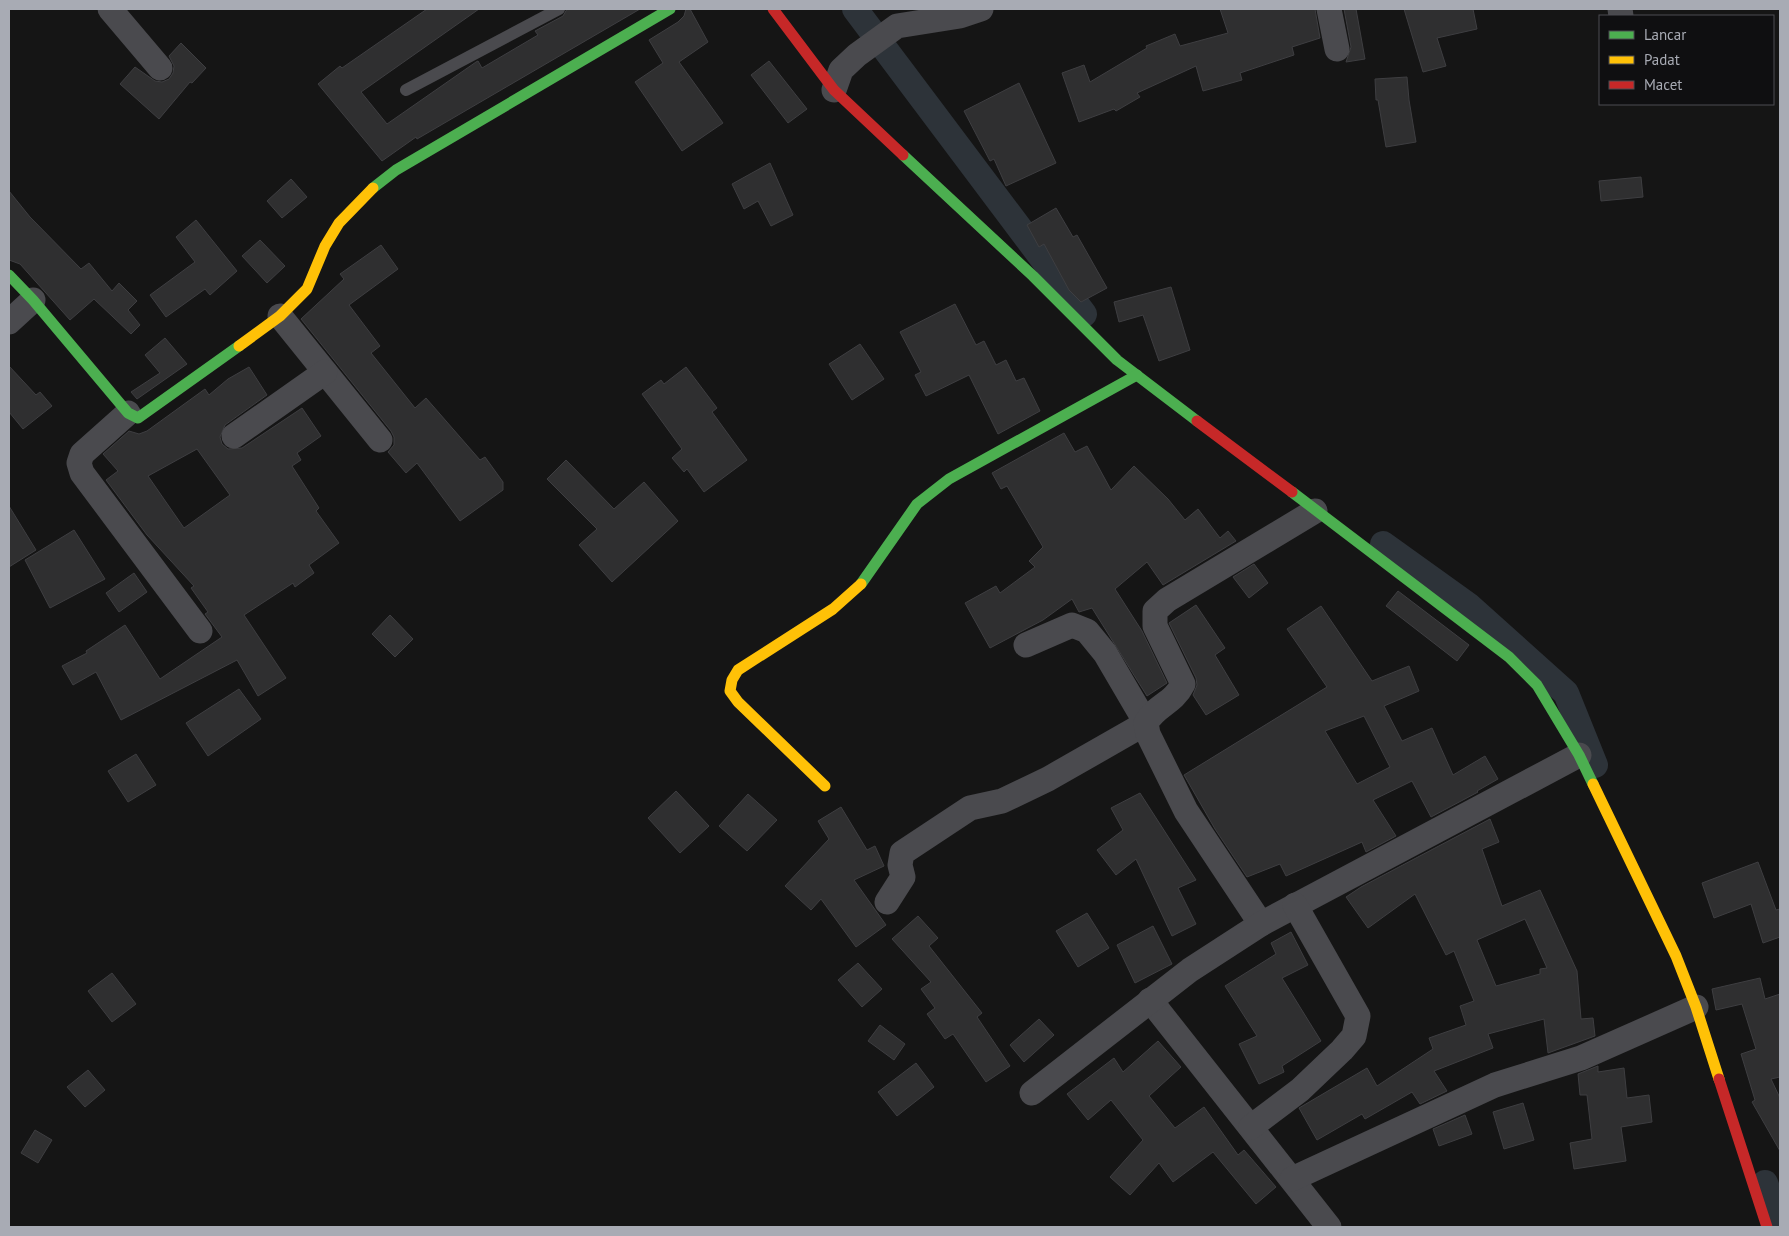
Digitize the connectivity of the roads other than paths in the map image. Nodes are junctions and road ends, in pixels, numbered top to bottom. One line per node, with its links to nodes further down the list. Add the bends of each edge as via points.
1 (110, 9): 9 (street)
2 (559, 9): 11 (lane)
3 (670, 9): 14 (main road, via 396,170 364,195 339,223 325,246 307,289)
4 (772, 9): 10 (main road)
5 (981, 9): 7 (street, via 960,16)
6 (1329, 9): 8 (street)
7 (890, 17): 10 (street)
8 (1337, 49)
9 (160, 68)
10 (844, 72): 17 (main road, via 1033,276 1096,341)
11 (406, 90)
12 (9, 275): 13 (main road)
13 (33, 300): 15 (street); 18 (main road)
14 (280, 316): 16 (street); 18 (main road, via 146,414 138,418)
15 (9, 322)
16 (325, 372): 19 (street); 20 (street)
17 (1137, 375): 21 (main road); 26 (main road, via 949,479 917,504 863,582 833,609 738,670 730,691 738,702)
18 (128, 413): 22 (street, via 82,454 82,473)
19 (234, 436)
20 (380, 440)
21 (1315, 511): 24 (street, via 1167,600 1155,611 1155,626 1183,684 1177,696 1151,713); 25 (main road, via 1509,657 1537,685)
22 (200, 631)
23 (1026, 645): 24 (street, via 1072,626 1087,631 1105,654)
24 (1146, 723): 27 (street, via 1002,801 970,808 902,852 900,865 903,877); 29 (street, via 1148,734 1186,811)
25 (1579, 755): 28 (street); 31 (main road, via 1676,956)
26 (825, 786)
27 (887, 902)
28 (1295, 905): 29 (street); 33 (street, via 1358,1016 1358,1026 1342,1050 1300,1090)
29 (1261, 924): 30 (street)
30 (1150, 1000): 32 (street); 33 (street)
31 (1696, 1007): 34 (street, via 1581,1058 1495,1086); 36 (main road)
32 (1032, 1093)
33 (1251, 1127): 34 (street)
34 (1292, 1179): 35 (street)
35 (1329, 1227)
36 (1767, 1227)

